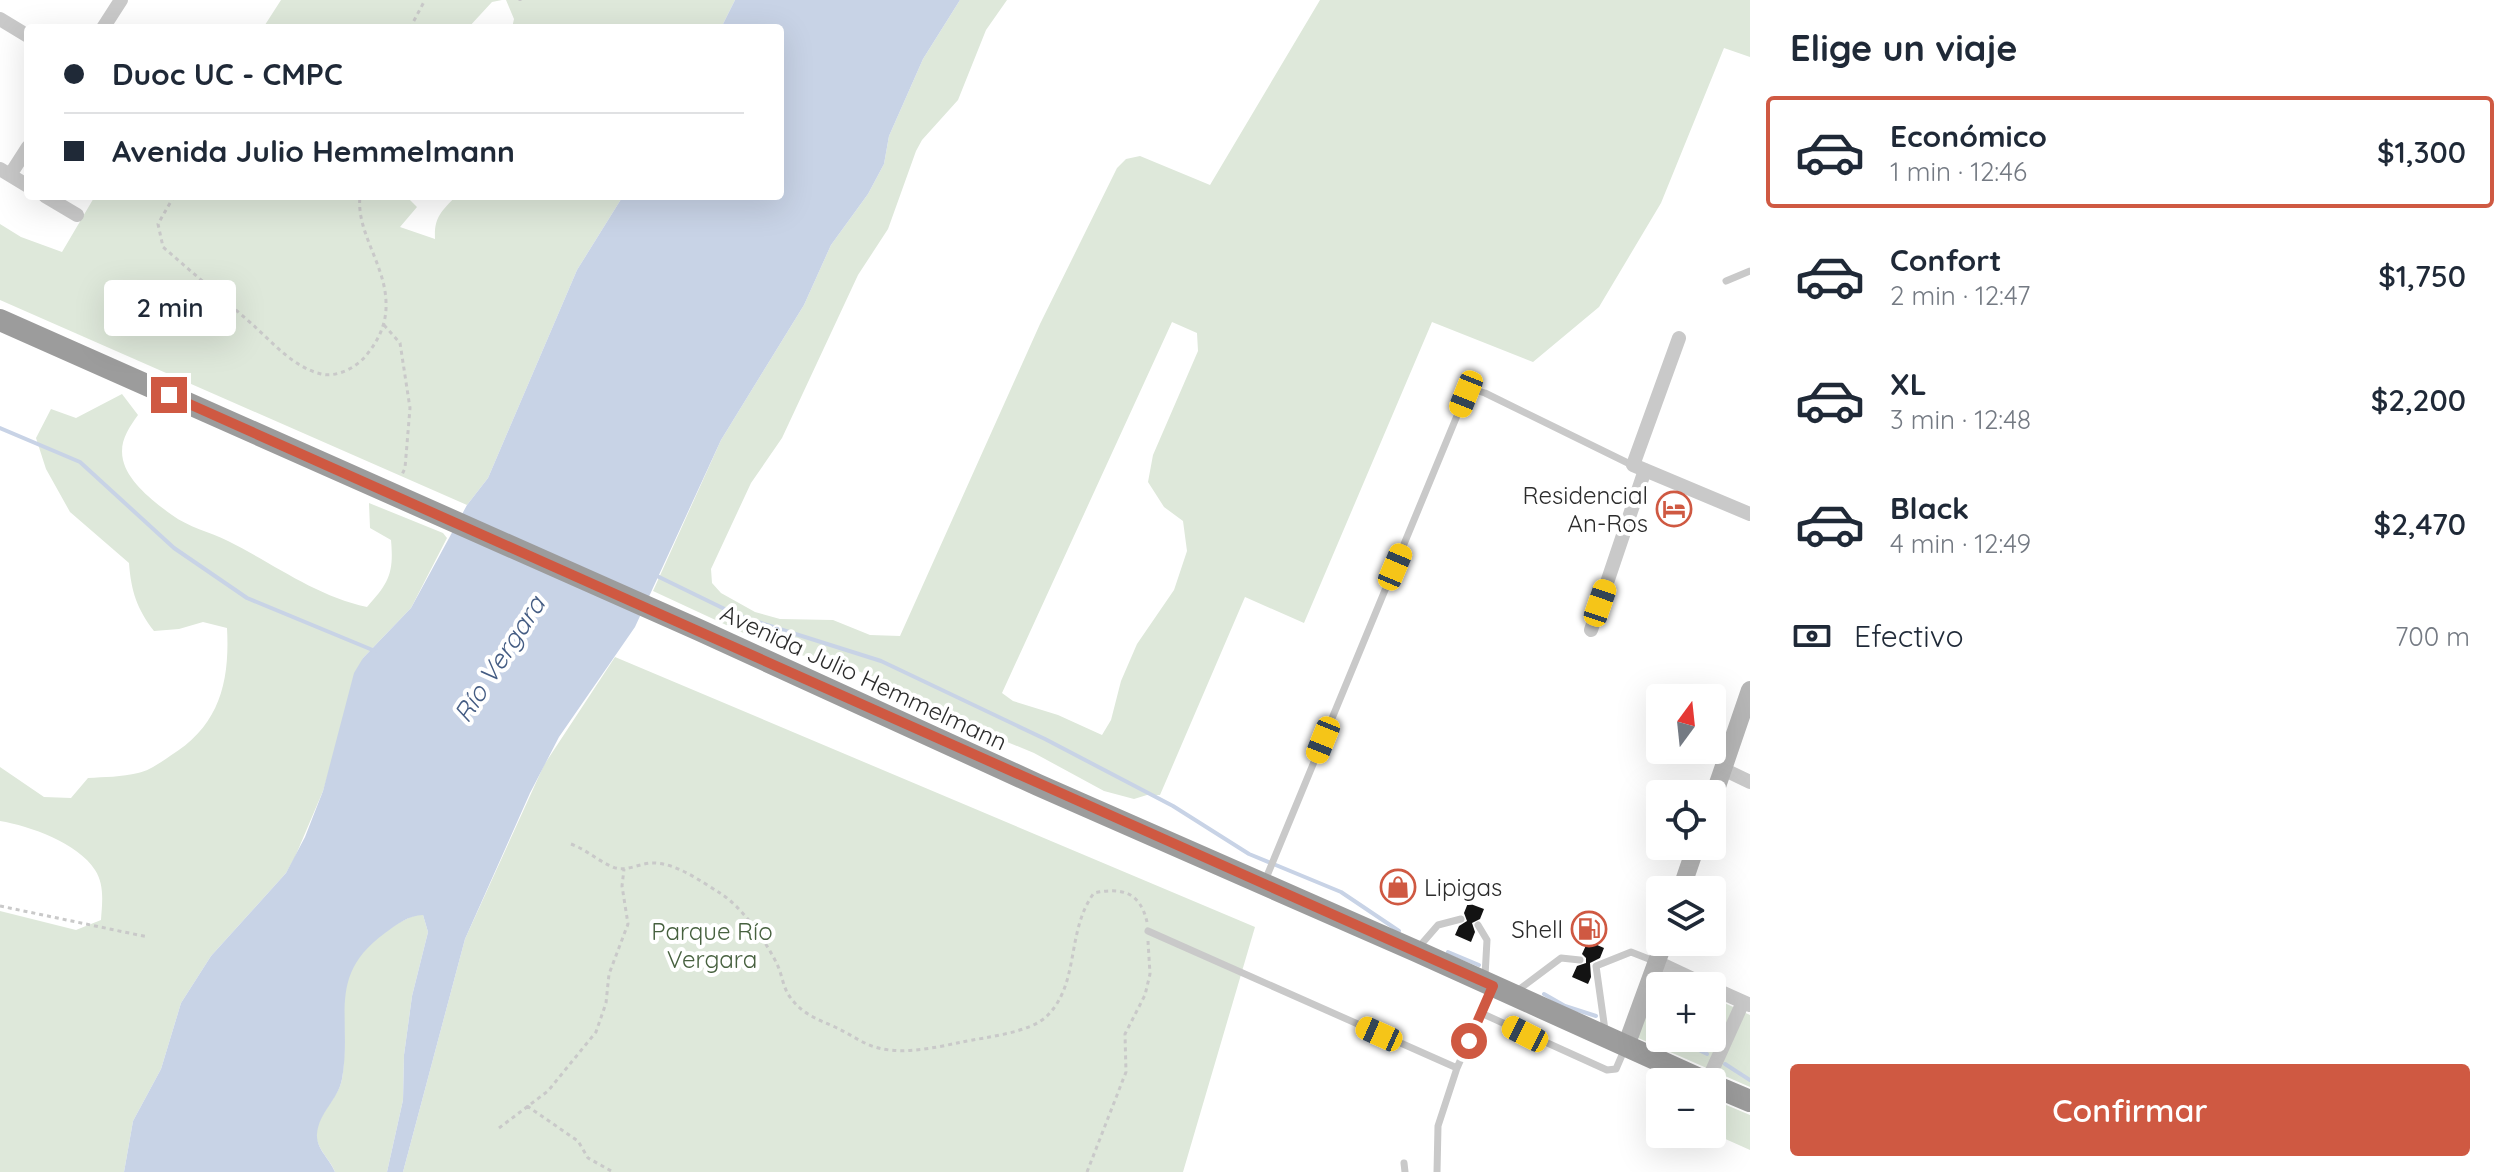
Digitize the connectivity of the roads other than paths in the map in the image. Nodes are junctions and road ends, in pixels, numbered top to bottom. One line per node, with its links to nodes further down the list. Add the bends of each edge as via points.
1 (121, 0): 3 (street)
2 (0, 19): 4 (street)
3 (106, 24)
4 (24, 34)
5 (24, 151): 6 (street)
6 (5, 172): 7 (street)
7 (24, 184)
8 (52, 200): 9 (street)
9 (77, 215)
10 (1750, 271): 11 (lane)
11 (1726, 281)
12 (0, 320): 21 (highway, Avenida Julio Hemmelmann)
13 (1679, 338): 14 (street)
14 (1639, 468): 15 (street); 16 (street); 21 (lane, via 1485,393 1466,394)
15 (1750, 514)
16 (1591, 630)
17 (1750, 690): 18 (main road)
18 (1723, 769): 19 (main road); 20 (street)
19 (1719, 780)
20 (1750, 782)
21 (1264, 885): 25 (highway, Avenida Julio Hemmelmann)
22 (1461, 919): 25 (lane, via 1438,925)
23 (1478, 925): 30 (lane, via 1487,940)
24 (1148, 931): 35 (lane)
25 (1416, 951): 30 (highway, Avenida Julio Hemmelmann)
26 (1659, 956): 28 (main road)
27 (1580, 960): 30 (lane, via 1561,958)
28 (1657, 962): 29 (street); 34 (main road); 34 (lane, via 1631,952 1596,966)
29 (1678, 972)
30 (1496, 988): 33 (lane); 34 (highway, Avenida Julio Hemmelmann)
31 (1726, 994): 32 (street)
32 (1747, 1004): 37 (street)
33 (1481, 1013): 34 (lane, via 1607,1070 1616,1069); 35 (lane)
34 (1616, 1041): 36 (highway, Avenida Julio Hemmelmann)
35 (1457, 1068): 40 (lane, via 1438,1126)
36 (1675, 1068)
37 (1715, 1068)
38 (1726, 1091): 39 (highway, Avenida Julio Hemmelmann)
39 (1750, 1101)
40 (1437, 1172)

